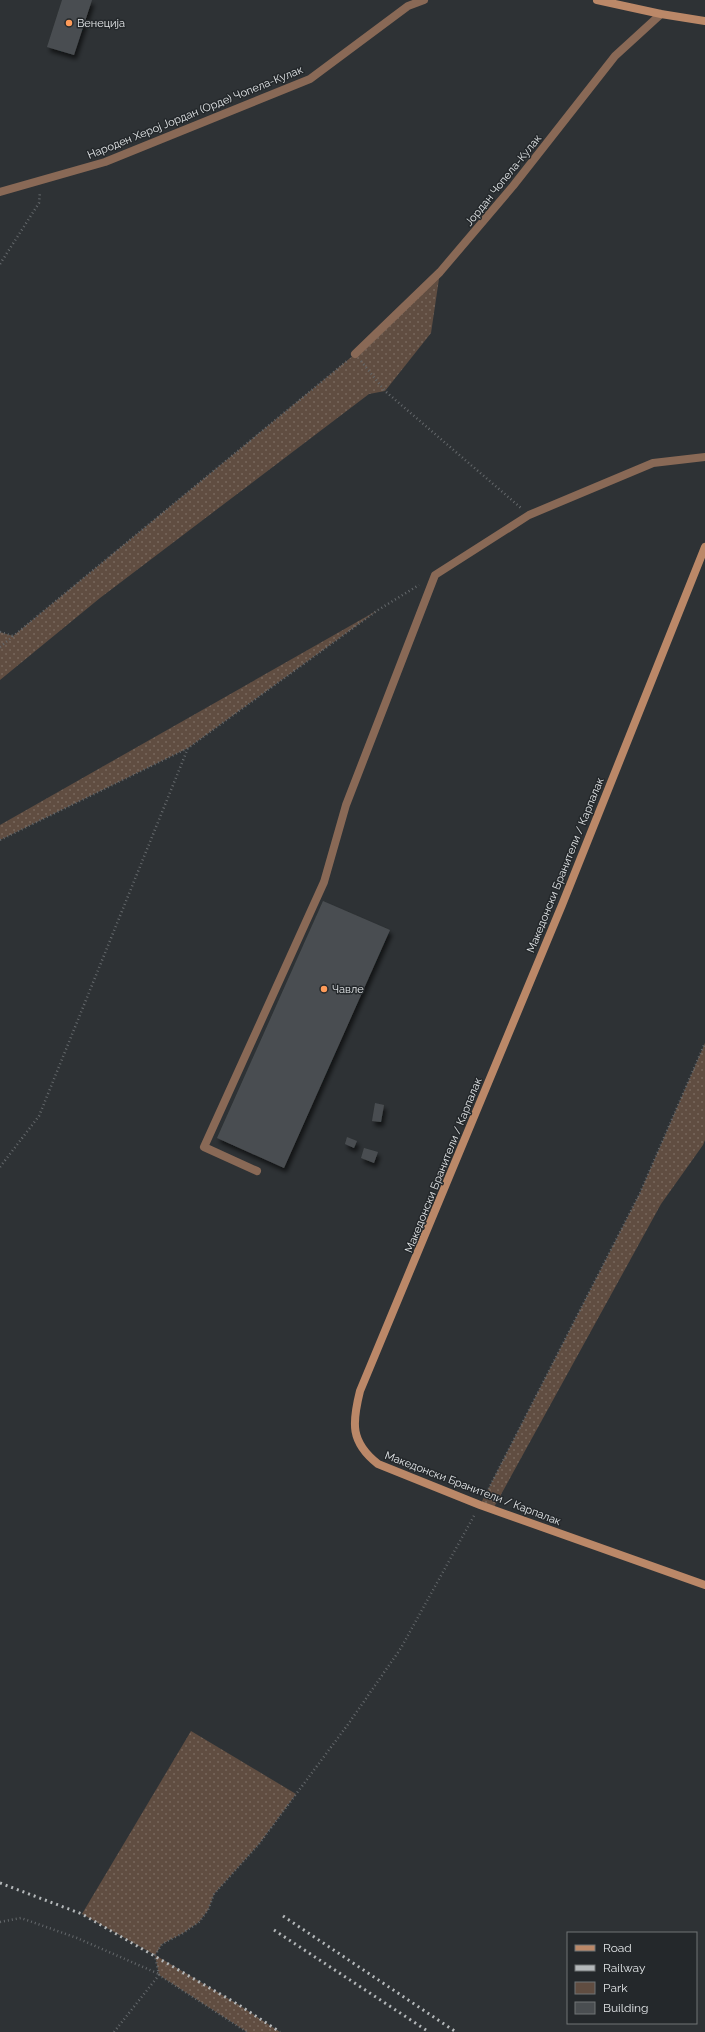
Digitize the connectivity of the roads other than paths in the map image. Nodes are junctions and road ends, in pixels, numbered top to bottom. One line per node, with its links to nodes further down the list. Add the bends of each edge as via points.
1 (424, 0): 5 (street, Народен Херој Јордан (Орде) Чопела-Кулак, via 408,6 310,79 105,162)
2 (597, 0): 3 (main road)
3 (661, 14): 4 (main road); 6 (street, Јордан Чопела-Кулак, via 615,56 513,186 440,272)
4 (705, 21)
5 (0, 192)
6 (356, 354)
7 (705, 457): 9 (street, via 653,463 529,515 434,575 346,805 324,882 204,1147)
8 (705, 547): 10 (main road, Македонски Бранители / Карпалак, via 562,905 360,1391 354,1413 354,1429 359,1442 366,1454 378,1464 480,1505)
9 (257, 1171)
10 (705, 1584)

